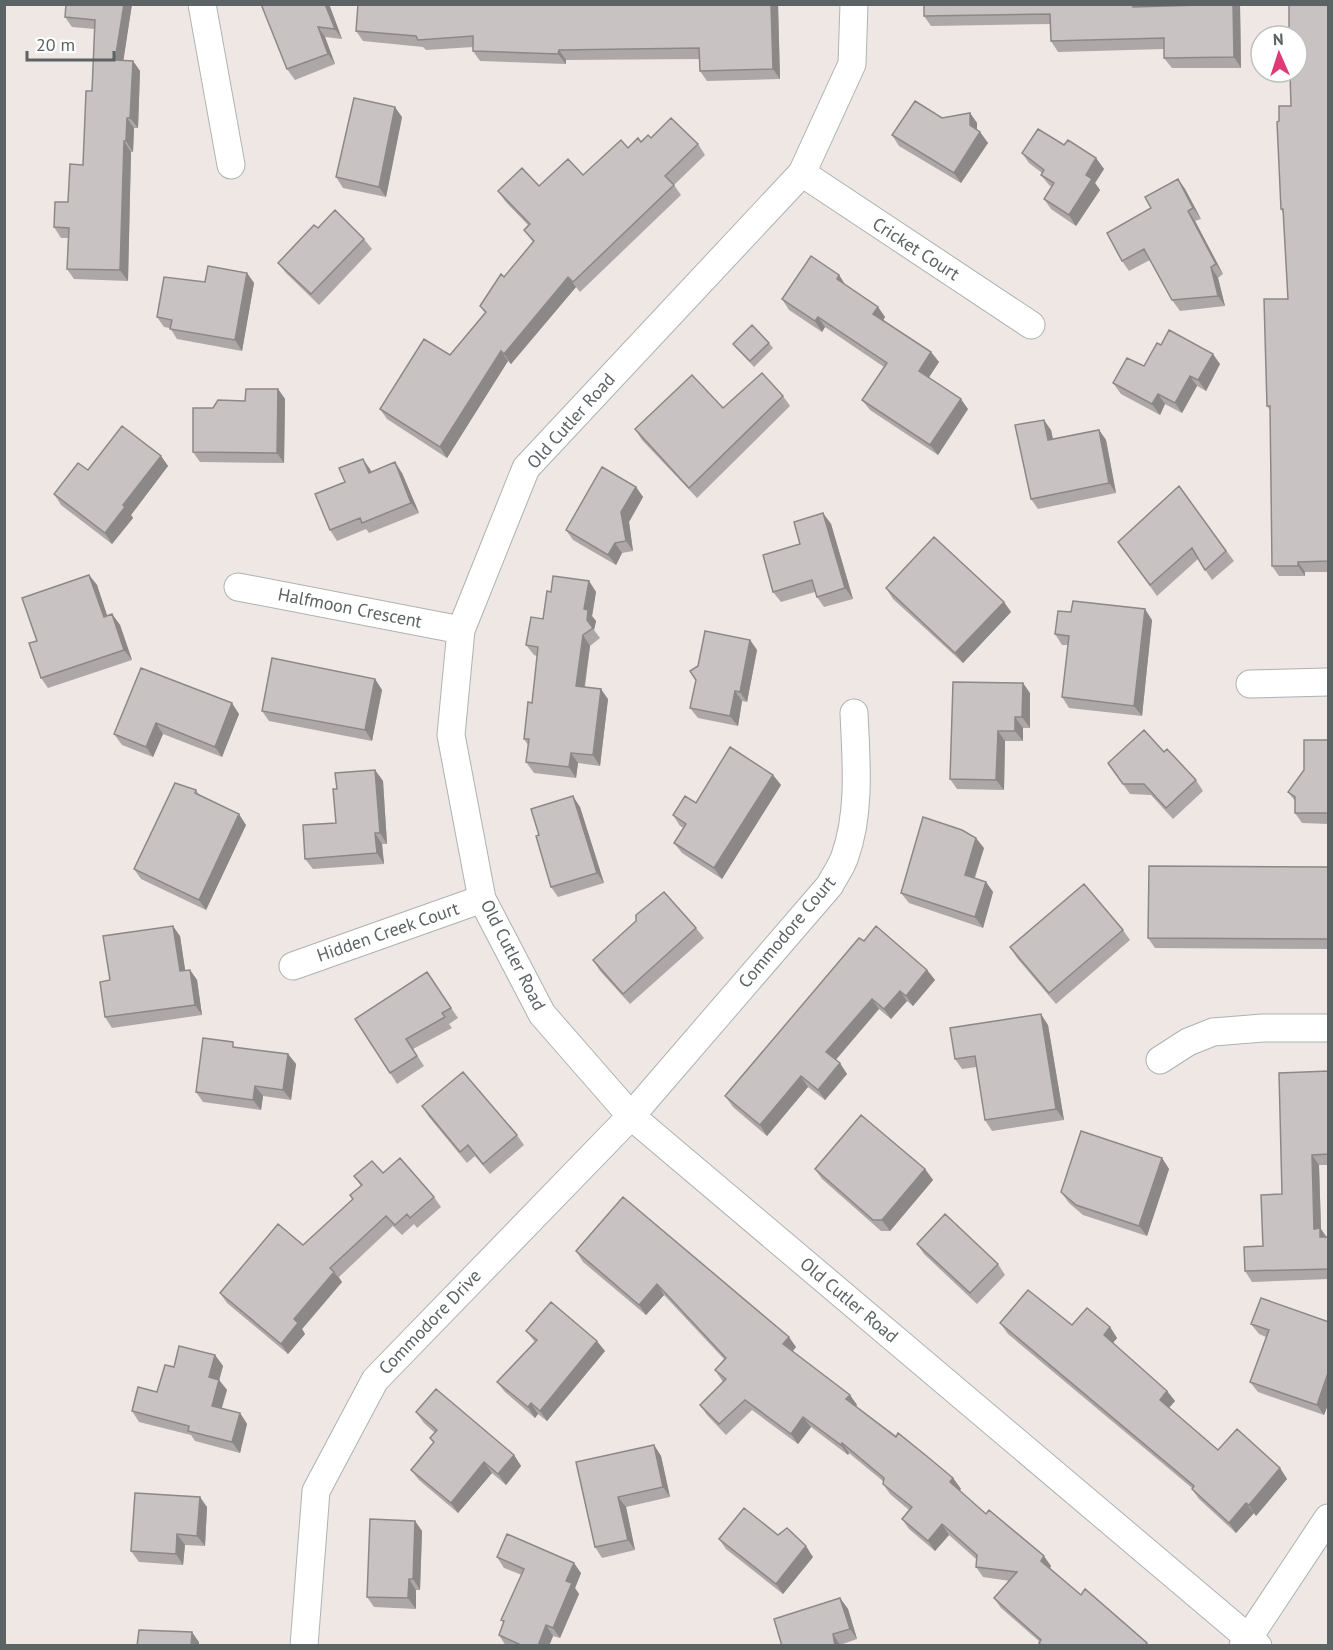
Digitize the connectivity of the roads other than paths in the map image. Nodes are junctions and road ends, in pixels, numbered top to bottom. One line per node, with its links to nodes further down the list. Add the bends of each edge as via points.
1 (202, 4): 3 (street)
2 (854, 4): 4 (street, Old Cutler Road, via 852,64)
3 (231, 165)
4 (802, 173): 5 (street, Cricket Court); 7 (street, Old Cutler Road, via 526,468)
5 (1031, 325)
6 (238, 587): 7 (street, Halfmoon Crescent)
7 (461, 630): 11 (street, Old Cutler Road, via 452,735)
8 (1329, 682): 9 (street)
9 (1250, 684)
10 (854, 713): 15 (street, Commodore Court, via 857,774 852,834 845,858 830,885)
11 (482, 899): 12 (street, Hidden Creek Court); 15 (street, Old Cutler Road, via 542,1014)
12 (293, 966)
13 (1329, 1028): 14 (street, via 1214,1032 1188,1042)
14 (1160, 1060)
15 (631, 1116): 17 (street, Old Cutler Road); 18 (street, Commodore Drive, via 375,1380 316,1491)
16 (1329, 1518): 17 (street)
17 (1250, 1643)
18 (304, 1646)

